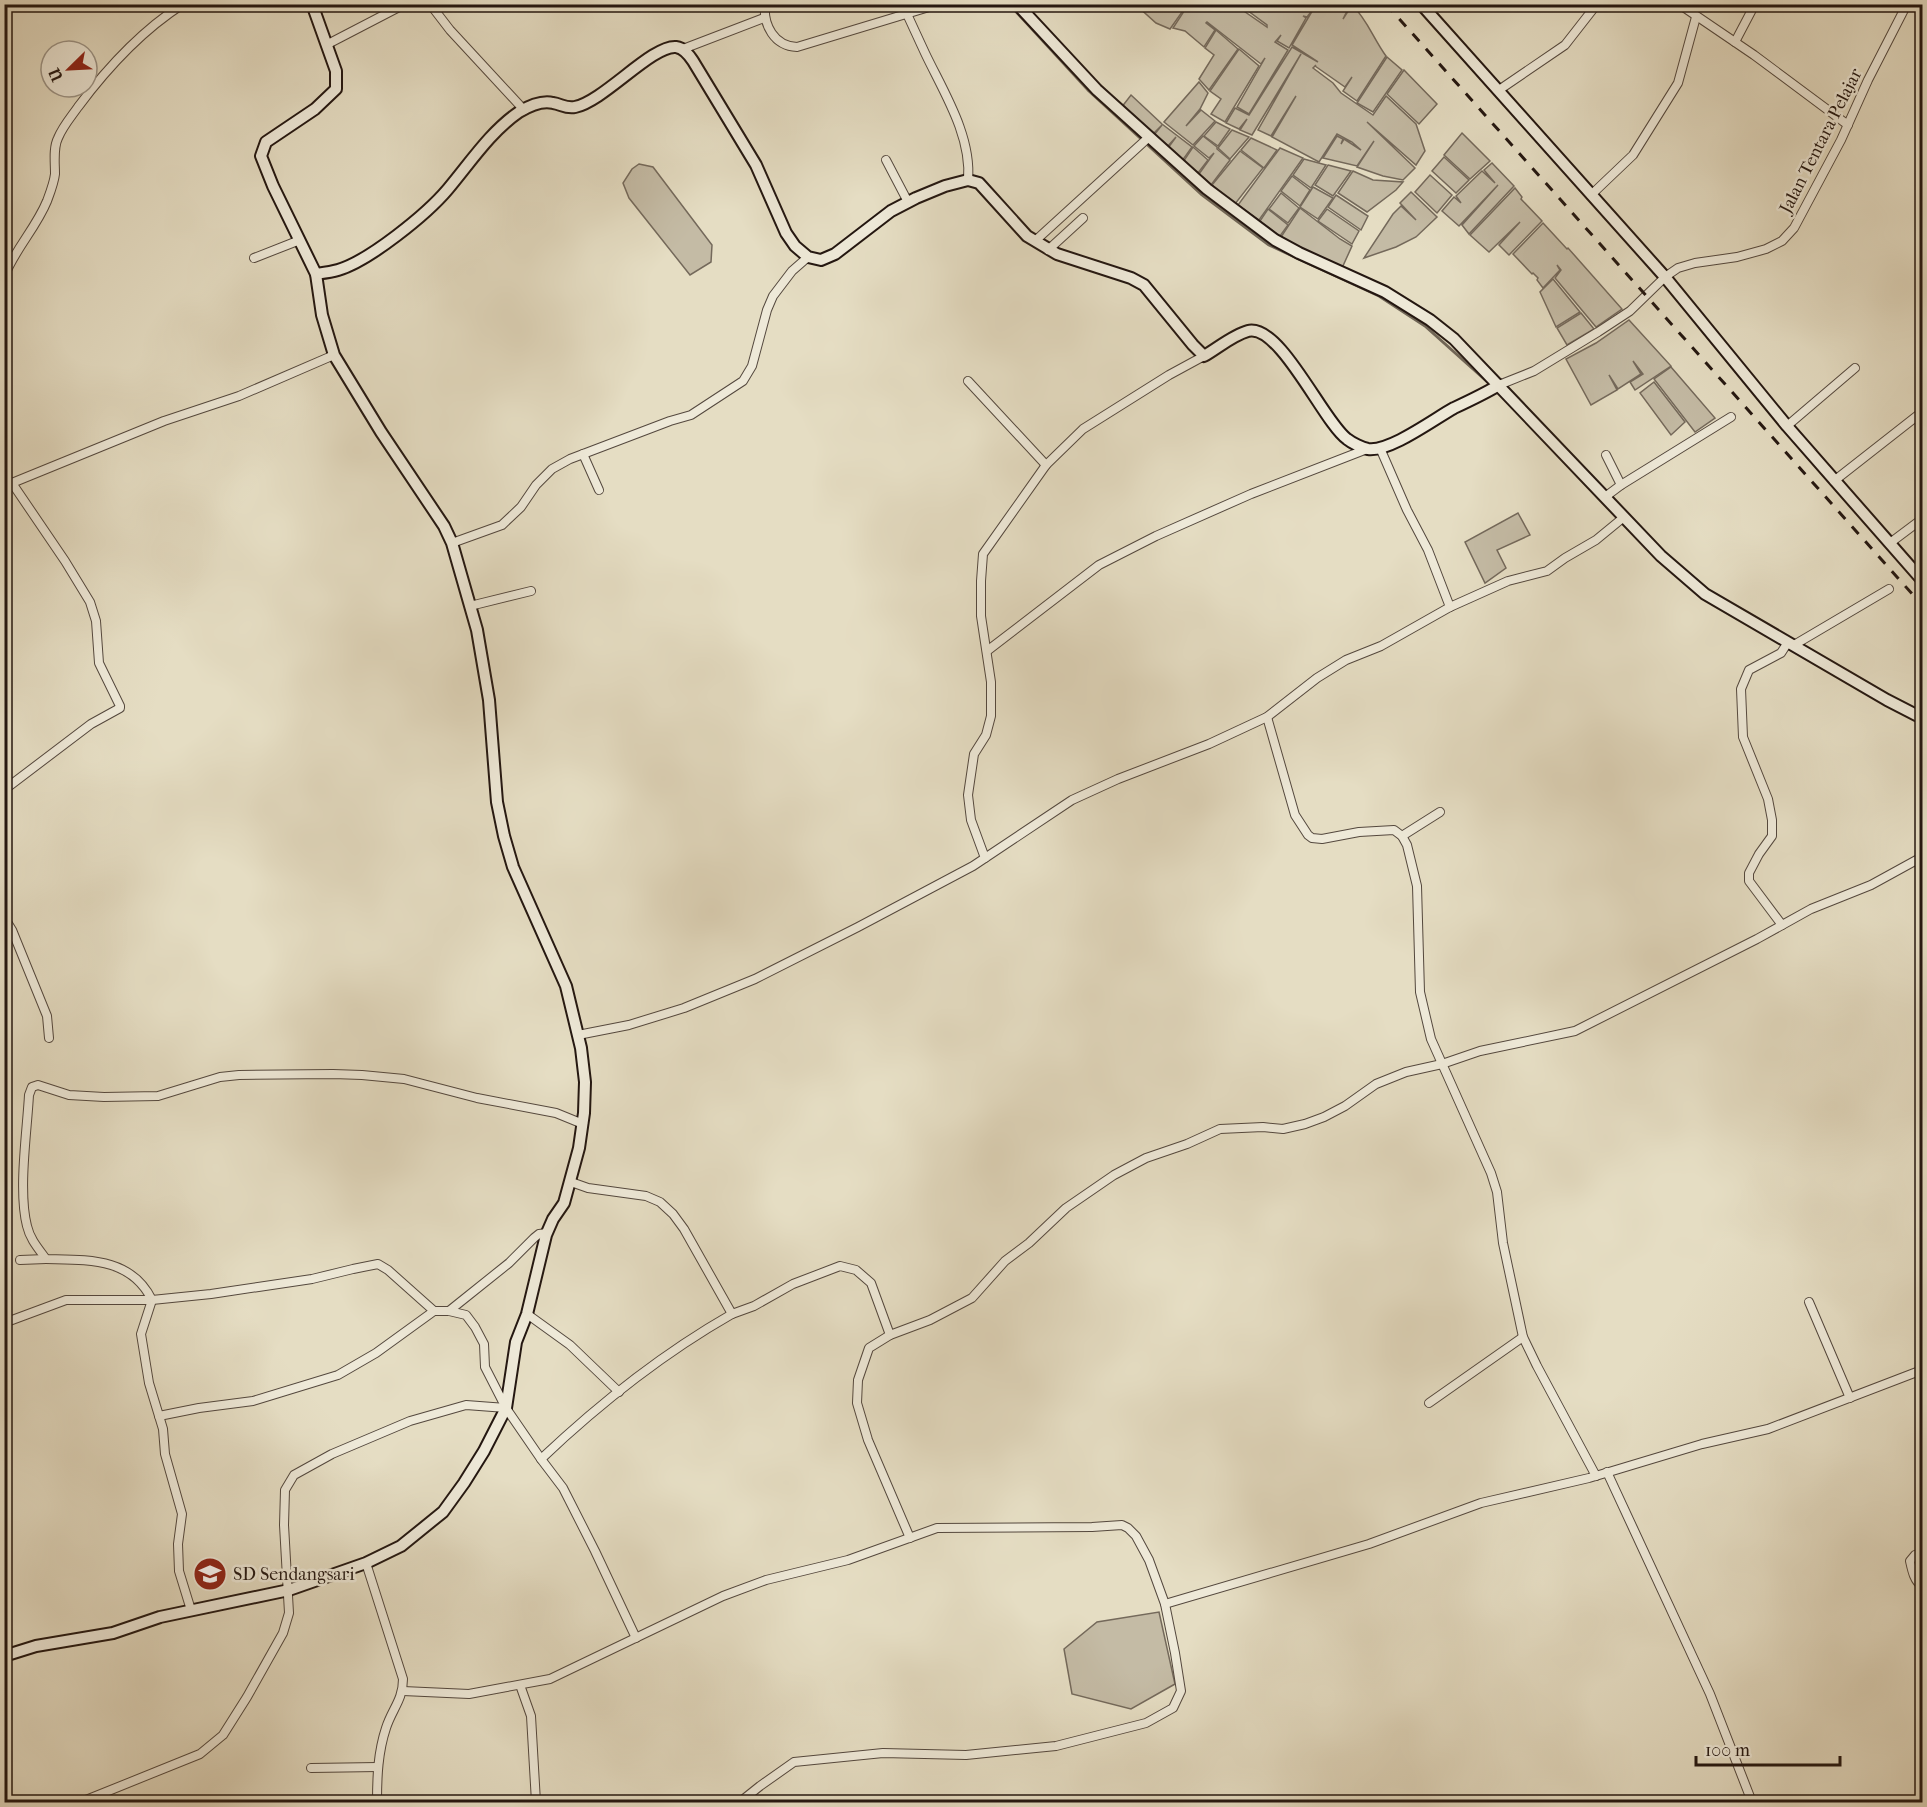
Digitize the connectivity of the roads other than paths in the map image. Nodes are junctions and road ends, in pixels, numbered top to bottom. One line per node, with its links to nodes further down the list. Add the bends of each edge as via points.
1 (312, 4): 17 (street)
2 (405, 4): 17 (street)
3 (430, 4): 20 (street)
4 (765, 4): 15 (street)
5 (939, 4): 13 (street)
6 (1017, 4): 22 (street)
7 (1421, 4): 19 (street)
8 (1597, 4): 19 (street, via 1565,45)
9 (1679, 4): 14 (street)
10 (1755, 4): 16 (street)
11 (1906, 4): 21 (street, Jalan Tentara Pelajar)
12 (177, 6): 34 (street, via 147,29 97,82 63,128 57,140 54,177 47,201)
13 (908, 14): 15 (street, via 796,47 780,41); 24 (street, via 957,123 965,146)
14 (1696, 17): 16 (street); 25 (street, via 1678,83 1633,155)
15 (764, 18): 18 (street)
16 (1734, 42): 21 (street)
17 (326, 45): 28 (street, via 336,71 336,89 315,109 267,142 261,156)
18 (683, 49): 20 (street, via 666,48 575,107 538,102); 31 (street, via 756,165 786,233)
19 (1498, 90): 25 (street)
20 (524, 110): 33 (street, via 502,127 419,218 352,264)
21 (1848, 124): 35 (street, Jalan Tentara Pelajar, via 1794,228 1782,241 1737,257 1678,268)
22 (1146, 140): 29 (street); 40 (street, via 1275,240 1385,292 1430,320 1454,339)
23 (886, 160): 26 (street)
24 (968, 180): 26 (street); 29 (street, via 979,183)
25 (1592, 195): 35 (street)
26 (908, 202): 31 (street, via 835,254 821,260)
27 (1083, 218): 30 (street)
28 (300, 240): 32 (street); 33 (street)
29 (1035, 241): 30 (street)
30 (1048, 250): 37 (street, via 1144,285)
31 (808, 257): 46 (street, via 773,296 752,366 743,381 691,415)
32 (254, 258)
33 (316, 274): 36 (street, via 322,315)
34 (4, 276)
35 (1665, 277): 40 (street, Jalan Tentara Pelajar, via 1630,311 1598,332 1534,370); 43 (street)
36 (334, 355): 50 (street); 56 (street)
37 (1204, 356): 45 (street, via 1248,331 1257,331 1270,339 1292,364 1346,439); 48 (street, via 1083,429)
38 (1855, 368): 43 (street)
39 (968, 381): 48 (street)
40 (1498, 386): 44 (street); 53 (street)
41 (1923, 412): 49 (street)
42 (1731, 417): 51 (street)
43 (1787, 426): 49 (street)
44 (1380, 448): 45 (street); 62 (street)
45 (1367, 449): 64 (street, via 1251,494 1100,565)
46 (584, 454): 52 (street); 56 (street, via 552,469 502,525)
47 (1606, 455): 51 (street)
48 (1046, 465): 64 (street, via 983,554 981,616)
49 (1834, 481): 57 (street)
50 (8, 485): 68 (street, via 65,561 90,602 96,621 99,663 120,708 91,724)
51 (1622, 485): 53 (street)
52 (599, 490)
53 (1605, 497): 55 (street)
54 (1923, 519): 57 (street)
55 (1621, 520): 62 (street, via 1547,571 1508,582); 63 (street, via 1706,594)
56 (452, 543): 61 (street)
57 (1890, 543): 58 (street)
58 (1923, 580)
59 (1889, 589): 63 (street)
60 (531, 591): 61 (street)
61 (470, 606): 75 (street, via 489,700 497,802 504,836 513,867 566,986)
62 (1450, 607): 65 (street, via 1382,646 1346,660)
63 (1788, 645): 66 (street); 74 (street, via 1749,670 1741,689 1743,737 1768,799 1772,820 1772,836 1749,873 1749,882)
64 (987, 651): 72 (street, via 991,716 986,735 974,754 968,795 971,820)
65 (1267, 717): 70 (street, via 1295,815 1308,835 1322,838 1394,830); 72 (street, via 1072,800)
66 (1923, 718)
67 (4, 768): 68 (street)
68 (4, 789)
69 (1440, 812): 70 (street)
70 (1401, 836): 77 (street, via 1407,844 1417,886 1420,992 1431,1039)
71 (1923, 857): 74 (street)
72 (985, 858): 75 (street, via 755,979 684,1008)
73 (4, 917): 76 (street, via 47,1016)
74 (1782, 925): 77 (street, via 1575,1031 1480,1051)
75 (578, 1035): 78 (street, via 585,1082)
76 (49, 1038)
77 (1442, 1064): 90 (street, via 1376,1084 1335,1111 1305,1124 1283,1129 1220,1129 1146,1158 1066,1208 1005,1261 972,1298); 91 (street, via 1497,1192 1503,1243)
78 (583, 1124): 79 (street); 81 (street, via 556,1113 404,1079 362,1075 229,1076 159,1096 105,1098 69,1095 35,1085 29,1095 23,1187 26,1225)
79 (570, 1182): 80 (street, via 564,1203); 88 (street, via 660,1202 684,1229)
80 (547, 1233): 86 (street, via 539,1234); 87 (street)
81 (46, 1258): 82 (street); 83 (street, via 104,1262 137,1279)
82 (20, 1260)
83 (152, 1300): 85 (street, via 264,1287 378,1264); 89 (street, via 66,1300); 97 (street, via 141,1334)
84 (1809, 1302): 94 (street)
85 (434, 1311): 86 (street); 97 (street, via 338,1375 253,1401)
86 (449, 1311): 96 (street, via 466,1315 475,1327 484,1344 485,1367)
87 (527, 1314): 93 (street, via 570,1345); 96 (street, via 516,1342)
88 (732, 1314): 90 (street, via 840,1266 856,1270 871,1283); 93 (street, via 697,1334)
89 (4, 1323)
90 (890, 1335): 101 (street, via 870,1348 858,1380 857,1403 868,1440)
91 (1523, 1337): 95 (street); 100 (street)
92 (1923, 1370): 94 (street)
93 (619, 1392): 98 (street)
94 (1850, 1398): 99 (street, via 1768,1430 1702,1444)
95 (1429, 1403)
96 (506, 1408): 98 (street); 103 (street, via 474,1467 443,1512 401,1546); 105 (street, via 466,1405 410,1421 332,1454 294,1475 285,1490)
97 (159, 1416): 107 (street, via 182,1514 179,1571)
98 (540, 1459): 108 (street, via 577,1512)
99 (1607, 1472): 100 (street); 118 (street, via 1710,1694)
100 (1596, 1476): 106 (street, via 1481,1503 1369,1544)
101 (910, 1538): 106 (street, via 937,1528 1122,1525 1136,1536); 108 (street, via 848,1560 766,1580)
102 (1923, 1552): 104 (street, via 1910,1561 1913,1574)
103 (366, 1563): 105 (street); 111 (street, via 403,1679)
104 (1923, 1586)
105 (289, 1590): 107 (street); 114 (street, via 289,1613 282,1633 223,1736 200,1754)
106 (1165, 1604): 117 (street, via 1181,1691 1173,1708 1146,1723 1056,1746 966,1755 883,1753 794,1762)
107 (191, 1610): 109 (street, via 113,1633 36,1646)
108 (636, 1638): 110 (street, via 550,1679)
109 (4, 1656)
110 (520, 1685): 111 (street, via 469,1694); 116 (street, via 531,1716)
111 (403, 1691): 112 (street, via 386,1727)
112 (378, 1767): 113 (street); 115 (street)
113 (311, 1768)
114 (81, 1802)
115 (377, 1803)
116 (536, 1803)
117 (740, 1803)
118 (1752, 1803)

